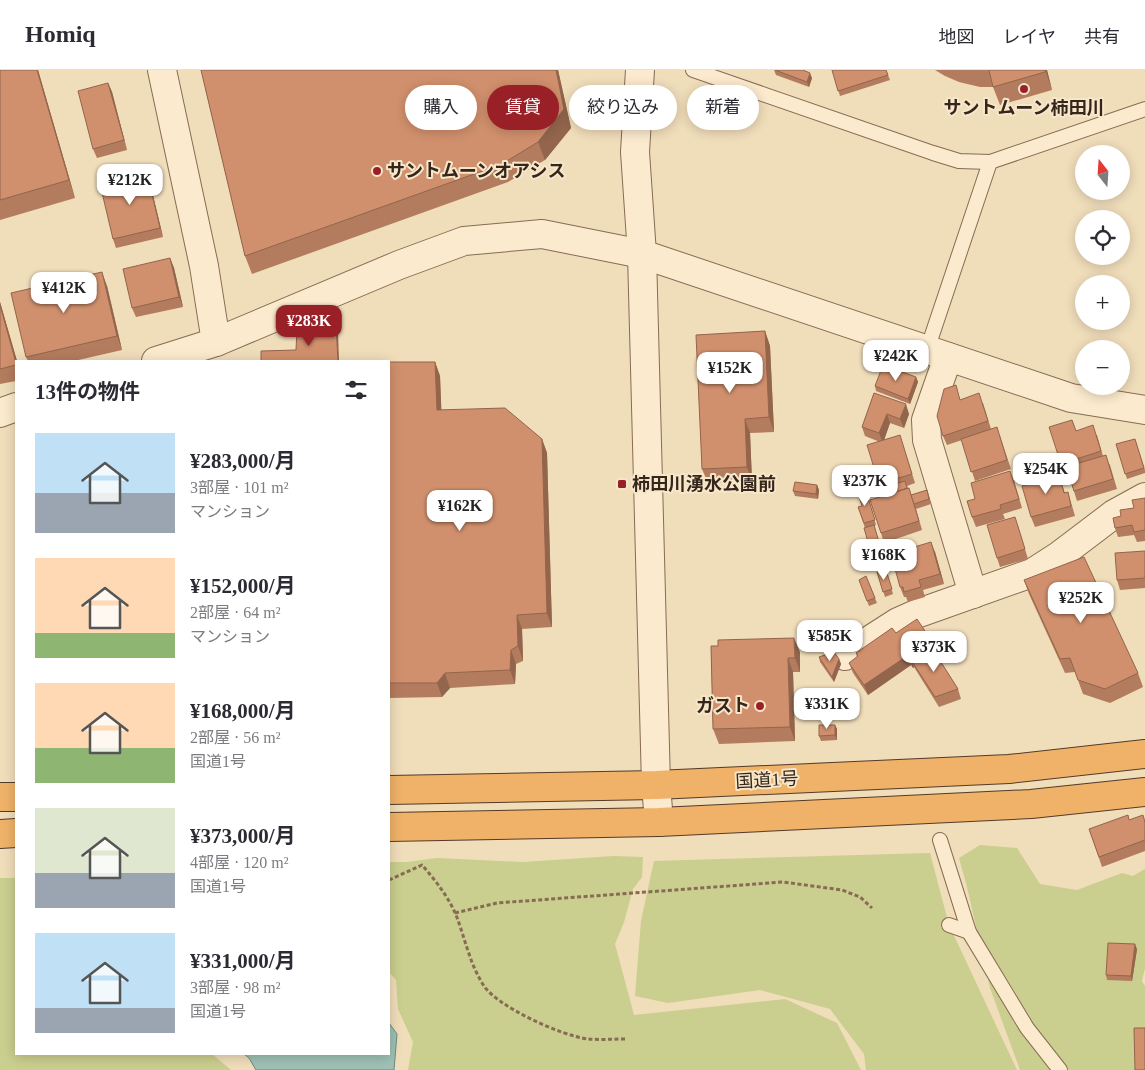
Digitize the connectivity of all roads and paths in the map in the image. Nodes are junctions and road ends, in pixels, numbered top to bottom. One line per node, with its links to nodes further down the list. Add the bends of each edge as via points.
1 (162, 70): 7 (street, via 204,266)
2 (640, 70): 6 (street, via 635,152)
3 (693, 70): 5 (lane, via 933,154 959,161)
4 (1145, 109): 5 (lane)
5 (990, 162): 8 (lane)
6 (642, 254): 7 (street, via 542,234 464,241); 8 (street); 17 (street)
7 (216, 342): 9 (street)
8 (937, 354): 11 (street, via 1071,398); 14 (street, via 926,420 926,440)
9 (159, 360)
10 (15, 407): 12 (street)
11 (1145, 410)
12 (0, 413)
13 (1145, 497): 14 (street, via 1114,514 1032,573)
14 (973, 594): 15 (street, via 898,622)
15 (845, 656)
16 (1145, 754): 17 (highway, 国道1号, via 1009,768)
17 (656, 785): 18 (highway, 国道1号); 22 (street)
18 (390, 790)
19 (1145, 792): 22 (highway, 国道1号, via 1031,804)
20 (0, 797): 21 (highway)
21 (15, 797)
22 (659, 822): 23 (highway, 国道1号)
23 (390, 827)
24 (15, 833): 25 (highway)
25 (0, 834)
26 (940, 840): 31 (lane)
27 (390, 880): 29 (path, via 422,865 437,882)
28 (872, 908): 29 (path, via 860,897 842,890 783,882 497,903)
29 (455, 913): 32 (path, via 485,987 508,1008 549,1027 586,1038)
30 (950, 926): 31 (lane)
31 (969, 932): 33 (lane, via 1027,1028)
32 (626, 1039)
33 (1060, 1070)

